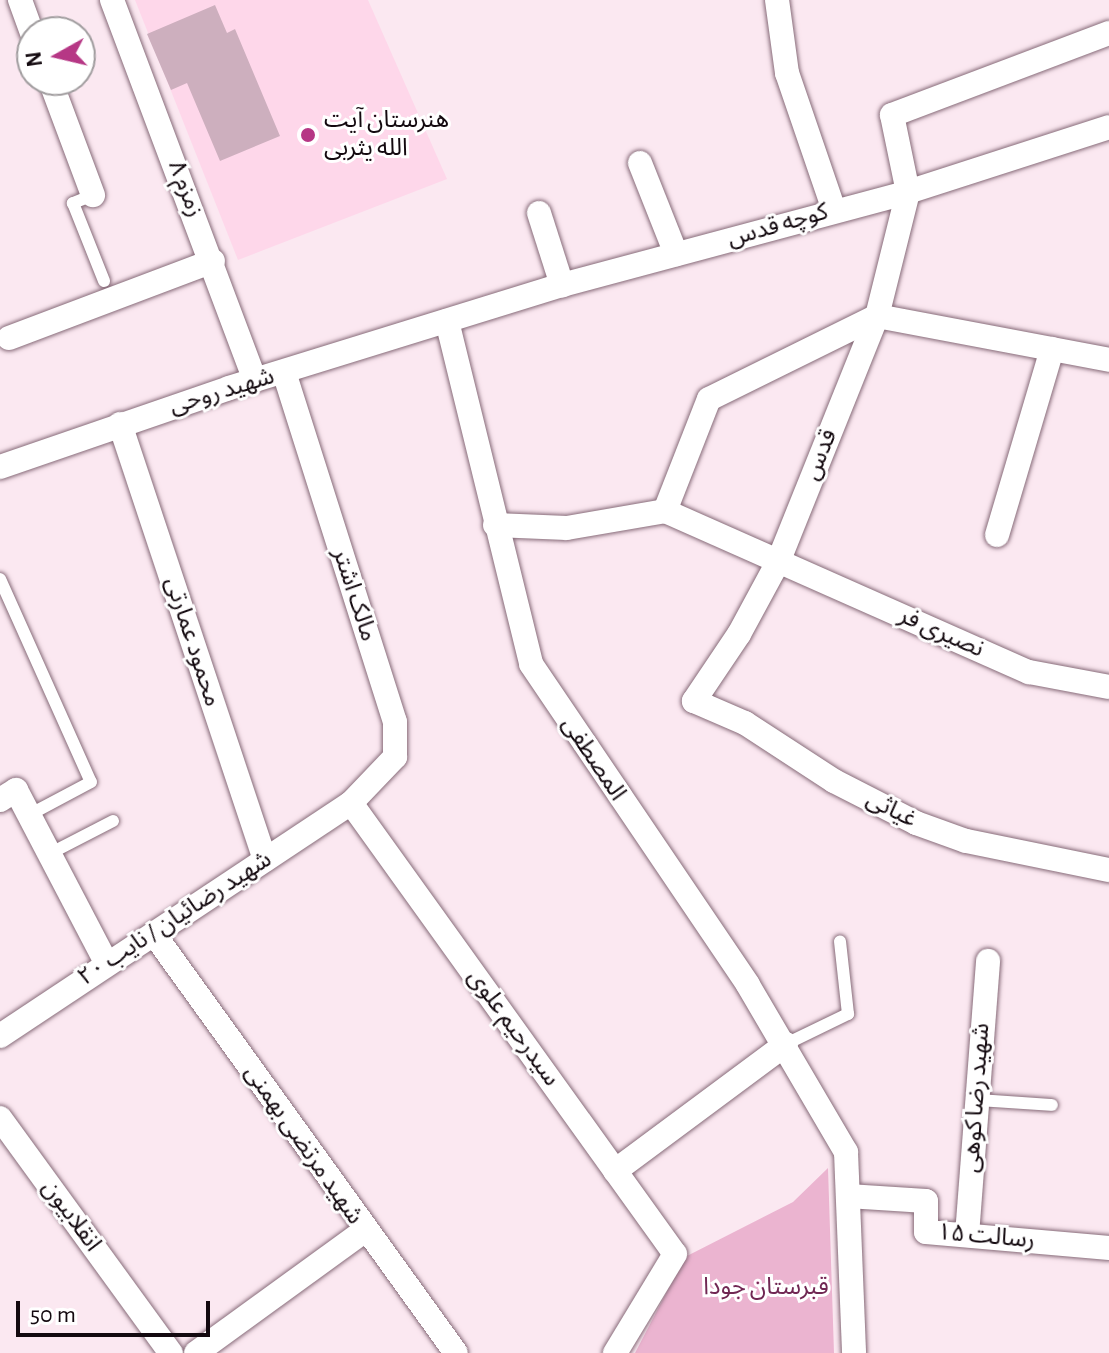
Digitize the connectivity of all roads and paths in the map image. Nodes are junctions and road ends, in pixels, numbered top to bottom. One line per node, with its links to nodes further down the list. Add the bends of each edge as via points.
1 (112, 0): 12 (street, زمزم ۸)
2 (777, 0): 9 (street, via 787,73)
3 (1109, 33): 7 (street, via 892,115)
4 (56, 96): 8 (street)
5 (1109, 127): 7 (street, کوچه قدس)
6 (640, 163): 11 (street)
7 (908, 192): 9 (street, کوچه قدس); 15 (street, قدس)
8 (93, 195): 13 (lane, via 73,203)
9 (834, 210): 11 (street, کوچه قدس)
10 (539, 213): 14 (street)
11 (676, 254): 14 (street, کوچه قدس)
12 (213, 261): 17 (street); 21 (street, زمزم ۸)
13 (104, 281)
14 (562, 285): 16 (street, کوچه قدس)
15 (877, 316): 18 (street); 24 (street, via 709,399); 27 (street, قدس)
16 (447, 321): 20 (street, شهید روحی); 25 (street, المصطفی)
17 (9, 338)
18 (1052, 349): 19 (street); 26 (street)
19 (1109, 360)
20 (284, 373): 21 (street, شهید روحی); 32 (street, مالک اشتر, via 395,722 395,757)
21 (255, 380): 22 (street, شهید روحی)
22 (120, 424): 23 (street, شهید روحی); 36 (street, محمود عمارتی)
23 (0, 467)
24 (665, 511): 25 (street, via 567,528); 27 (street, نصیری فر)
25 (495, 525): 43 (street, المصطفی, via 517,624 542,684)
26 (997, 535)
27 (778, 562): 29 (street, نصیری فر, via 1029,672); 30 (street, قدس)
28 (0, 579): 33 (lane, via 91,782)
29 (1107, 682)
30 (694, 701): 37 (street, غیاثی, via 745,723 834,781 916,823 966,841)
31 (0, 800): 33 (street, via 16,790)
32 (351, 803): 36 (street, شهید رضائیان / نایب ۲۰); 47 (street, سیدرحیم علوی)
33 (29, 815): 35 (street)
34 (113, 821): 35 (lane)
35 (49, 854): 41 (street)
36 (265, 860): 38 (street, شهید رضائیان / نایب ۲۰)
37 (1109, 870)
38 (154, 934): 41 (street, شهید رضائیان / نایب ۲۰); 49 (street, شهید مرتضی بهمنی)
39 (840, 941): 43 (lane, via 848,1014)
40 (988, 961): 44 (street, شهید رضا کوهی)
41 (107, 964): 42 (street, شهید رضائیان / نایب ۲۰)
42 (0, 1036)
43 (786, 1044): 47 (street); 48 (street, المصطفی, via 846,1152)
44 (977, 1100): 45 (lane); 50 (street, شهید رضا کوهی)
45 (1052, 1105)
46 (0, 1118): 52 (street, انقلابیون)
47 (615, 1171): 55 (street, سیدرحیم علوی, via 675,1254)
48 (848, 1196): 50 (street, رسالت ۱۵, via 926,1201 926,1232); 56 (street)
49 (364, 1231): 53 (street); 54 (street, شهید مرتضی بهمنی)
50 (967, 1235): 51 (street, رسالت ۱۵)
51 (1109, 1248)
52 (171, 1353)
53 (196, 1353)
54 (456, 1353)
55 (615, 1353)
56 (854, 1353)

